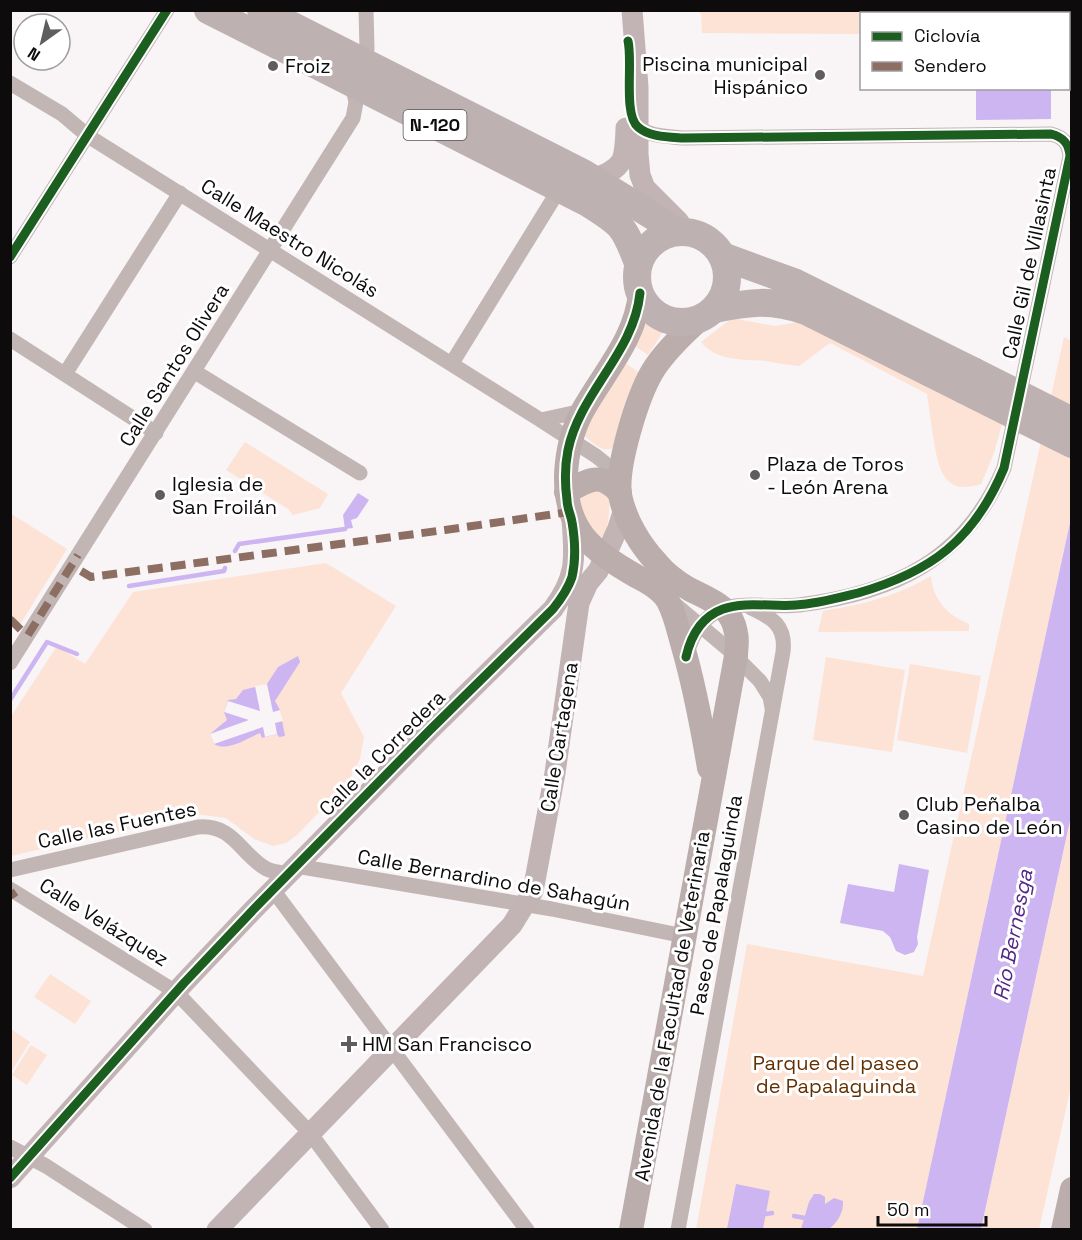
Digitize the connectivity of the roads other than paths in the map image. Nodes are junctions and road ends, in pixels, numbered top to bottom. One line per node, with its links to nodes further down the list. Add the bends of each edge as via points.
1 (167, 10): 10 (street)
2 (208, 10): 7 (highway, N-120)
3 (261, 10): 7 (highway, N-120)
4 (366, 10): 7 (street, Calle Santos Olivera, via 367,49)
5 (631, 10): 6 (main road); 9 (main road)
6 (628, 41): 9 (street, via 630,112); 11 (main road, via 623,159 618,168)
7 (358, 73): 11 (highway, N-120); 12 (highway, N-120); 15 (street, Calle Santos Olivera, via 353,118)
8 (10, 83): 10 (street, Calle Maestro Nicolás, via 62,114)
9 (639, 129): 14 (main road, via 640,175 645,188); 38 (street, Calle Gil de Villasinta, via 683,138 1051,134 1070,148 1004,468 982,510 959,539 931,563 891,584 797,605)
10 (88, 136): 13 (street, Calle Maestro Nicolás); 17 (street)
11 (593, 179): 14 (highway, N-120)
12 (560, 188): 18 (highway, N-120, via 618,223 627,233); 22 (street)
13 (180, 193): 15 (street, Calle Maestro Nicolás); 24 (street)
14 (685, 232): 16 (highway, N-120, via 714,244); 18 (highway, via 666,234 655,241)
15 (270, 251): 22 (street, Calle Maestro Nicolás); 23 (street, Calle Santos Olivera)
16 (722, 256): 20 (highway, via 726,269 723,296); 25 (highway, N-120, via 796,283)
17 (10, 257)
18 (638, 263): 19 (highway, N-120)
19 (640, 293): 20 (highway, N-120, via 647,307 664,318 679,322); 26 (main road, Calle la Corredera, via 625,344)
20 (708, 313): 25 (highway, N-120, via 755,302 787,305); 34 (main road, via 675,343 652,373 628,435)
21 (10, 339): 24 (street)
22 (452, 363): 27 (street, Calle Maestro Nicolás)
23 (195, 372): 29 (street, Calle Santos Olivera); 32 (street)
24 (65, 374): 29 (street)
25 (968, 381): 28 (highway, N-120, bridge); 31 (highway, N-120, bridge)
26 (582, 411): 27 (street); 30 (main road, Calle la Corredera)
27 (545, 422): 30 (street, Calle Maestro Nicolás)
28 (1071, 422)
29 (156, 433): 44 (street, Calle Santos Olivera)
30 (571, 440): 33 (main road, Calle la Corredera); 34 (street, Calle Maestro Nicolás)
31 (1071, 444)
32 (360, 473)
33 (566, 492): 34 (main road, via 588,480 602,479); 35 (main road, Calle la Corredera)
34 (622, 493): 36 (main road, Calle Cartagena, via 618,528); 38 (main road, via 635,533 657,564 671,577)
35 (572, 520): 36 (main road); 39 (main road, Calle la Corredera, via 572,577)
36 (602, 564): 37 (main road, via 643,580); 40 (main road, Calle Cartagena, via 588,583)
37 (667, 598): 41 (street); 43 (main road, Avenida de la Facultad de Veterinaria)
38 (735, 607): 41 (street, via 710,615); 42 (main road, Avenida de la Facultad de Veterinaria, via 732,619 737,634); 45 (street, Paseo de Papalaguinda, via 764,614 781,629 784,638)
39 (553, 609): 40 (street); 48 (main road, Calle la Corredera)
40 (575, 622): 51 (main road, Calle Cartagena, via 555,773 533,891)
41 (700, 625): 42 (street); 43 (street)
42 (736, 656): 45 (street, via 760,681 770,697); 46 (main road, Avenida de la Facultad de Veterinaria)
43 (686, 657): 46 (main road, Avenida de la Facultad de Veterinaria)
44 (10, 663)
45 (772, 711): 64 (street, Paseo de Papalaguinda)
46 (712, 782): 52 (main road, Avenida de la Facultad de Veterinaria)
47 (10, 870): 48 (street, Calle las Fuentes, via 210,826 222,830 266,869)
48 (292, 870): 50 (main road, Calle la Corredera); 51 (street, Calle Bernardino de Sahagún)
49 (10, 889): 53 (street, Calle Velázquez)
50 (273, 890): 53 (main road, Calle la Corredera); 54 (street)
51 (525, 906): 52 (street, Calle Bernardino de Sahagún); 54 (main road, Calle Cartagena, via 512,925)
52 (684, 936): 63 (main road, Avenida de la Facultad de Veterinaria)
53 (177, 992): 55 (street, Calle Velázquez); 56 (main road, Calle la Corredera)
54 (392, 1049): 55 (main road, Calle Cartagena); 62 (street)
55 (310, 1133): 60 (main road, Calle Cartagena); 61 (street, Calle Velázquez)
56 (19, 1152): 57 (main road, Calle la Corredera); 59 (street)
57 (10, 1178)
58 (1071, 1189): 65 (main road)
59 (145, 1230)
60 (217, 1230)
61 (382, 1230)
62 (527, 1230)
63 (631, 1230)
64 (678, 1230)
65 (1063, 1230)

